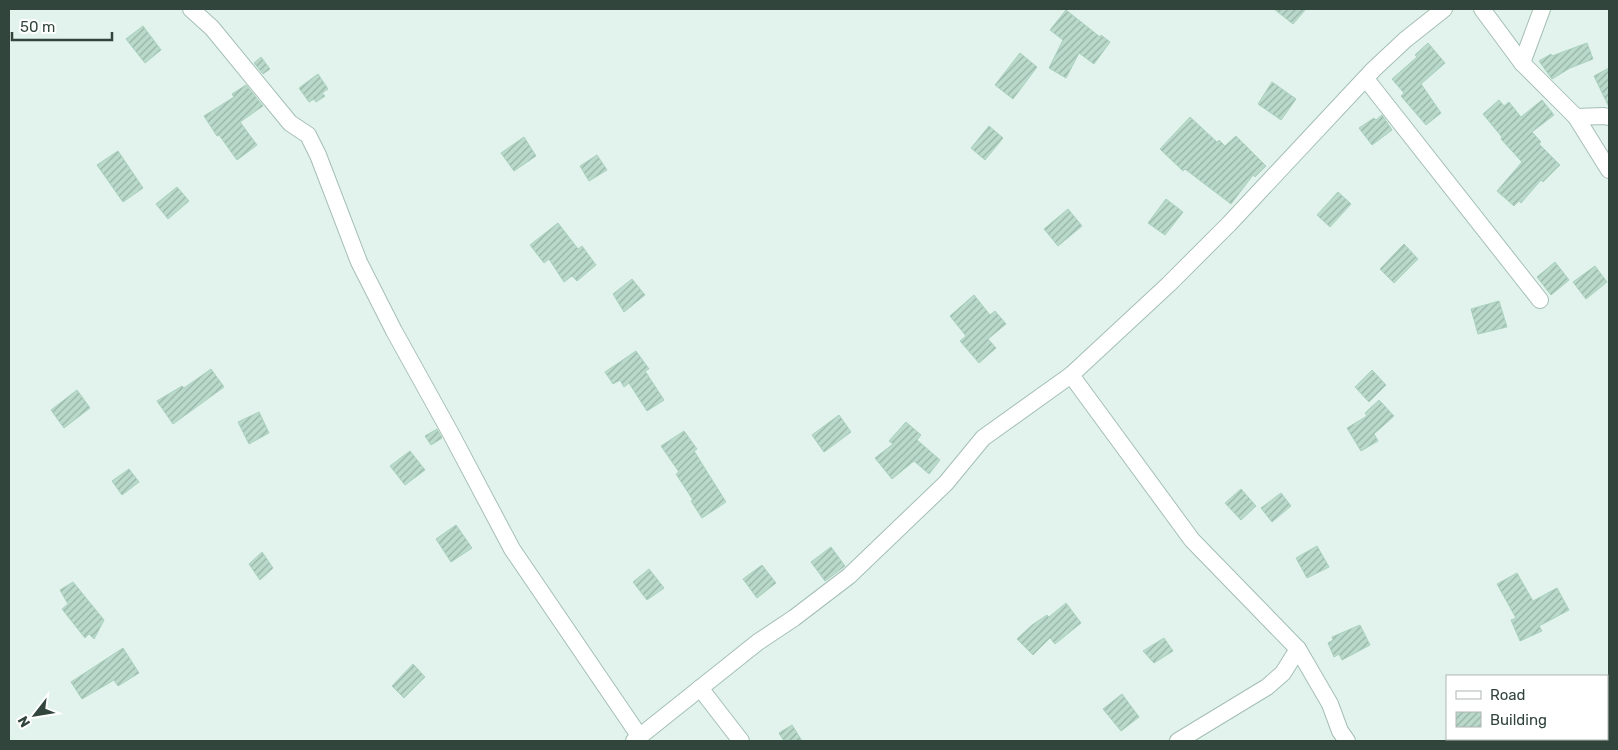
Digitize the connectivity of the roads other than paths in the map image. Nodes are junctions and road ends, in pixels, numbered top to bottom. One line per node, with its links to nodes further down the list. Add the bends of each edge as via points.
1 (191, 9): 14 (street, via 212,28 290,123 308,135 359,262 512,549)
2 (1442, 9): 6 (street)
3 (1482, 9): 5 (street)
4 (1542, 9): 5 (street)
5 (1522, 63): 7 (street)
6 (1366, 79): 10 (street); 11 (street, via 1223,231)
7 (1576, 117): 8 (street); 9 (street)
8 (1609, 118)
9 (1609, 170)
10 (1540, 300)
11 (1071, 375): 12 (street, via 1192,540); 13 (street, via 983,438 946,483 849,576)
12 (1298, 649): 16 (street, via 1283,673 1267,688); 17 (street)
13 (700, 688): 14 (street); 15 (street)
14 (637, 739)
15 (741, 741)
16 (1178, 741)
17 (1347, 741)

